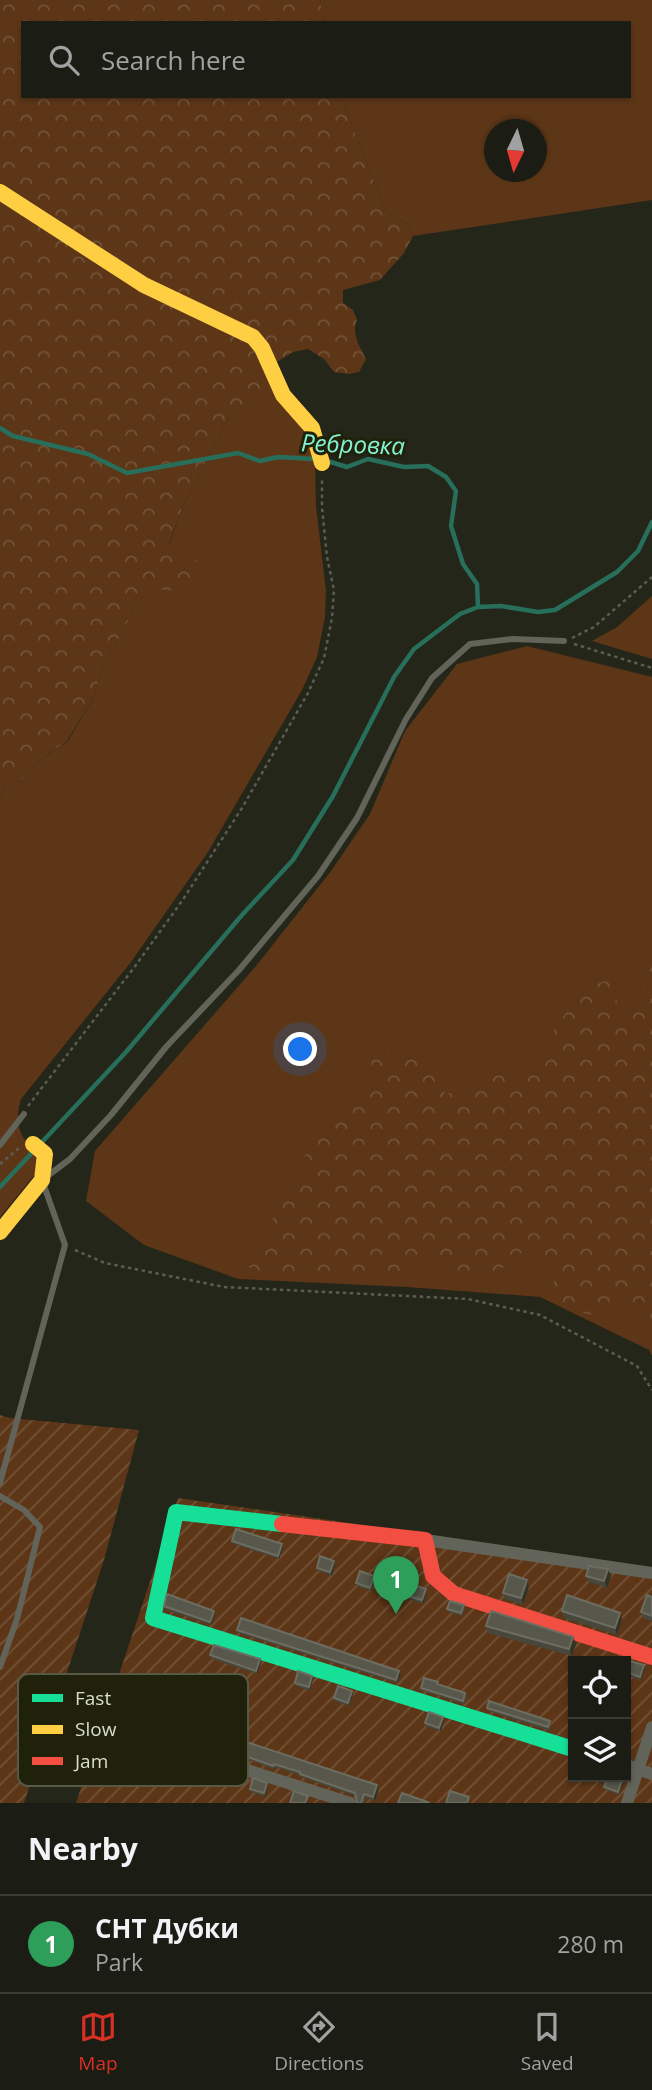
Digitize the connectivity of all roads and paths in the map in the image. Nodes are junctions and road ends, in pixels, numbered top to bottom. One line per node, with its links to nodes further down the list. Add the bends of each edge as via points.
1 (0, 192): 2 (street, via 144,285 253,337 283,396 312,428)
2 (322, 463): 6 (path, via 322,508 334,590 324,658 308,693 190,890)
3 (652, 577): 4 (path, via 594,627)
4 (564, 642): 5 (path); 10 (lane, via 513,639 470,644 432,678 356,818 318,876 111,1115 70,1159)
5 (652, 668)
6 (24, 1114): 7 (lane)
7 (0, 1145)
8 (39, 1149): 9 (path, via 18,1149); 10 (street)
9 (0, 1164)
10 (42, 1180): 11 (street); 12 (lane)
11 (0, 1232)
12 (65, 1245): 13 (path, via 105,1263 224,1287 468,1299 540,1315 637,1366); 14 (lane)
13 (652, 1390)
14 (0, 1483)
15 (0, 1496): 19 (lane, via 24,1510 40,1527)
16 (425, 1540): 17 (street); 18 (street, via 433,1576 454,1594); 21 (street, via 176,1513 153,1618)
17 (652, 1573)
18 (652, 1657)
19 (0, 1667)
20 (652, 1727): 22 (street)
21 (568, 1747)
22 (632, 1767): 24 (street); 26 (street)
23 (248, 1770): 25 (street)
24 (652, 1774)
25 (350, 1803)
26 (627, 1803)

